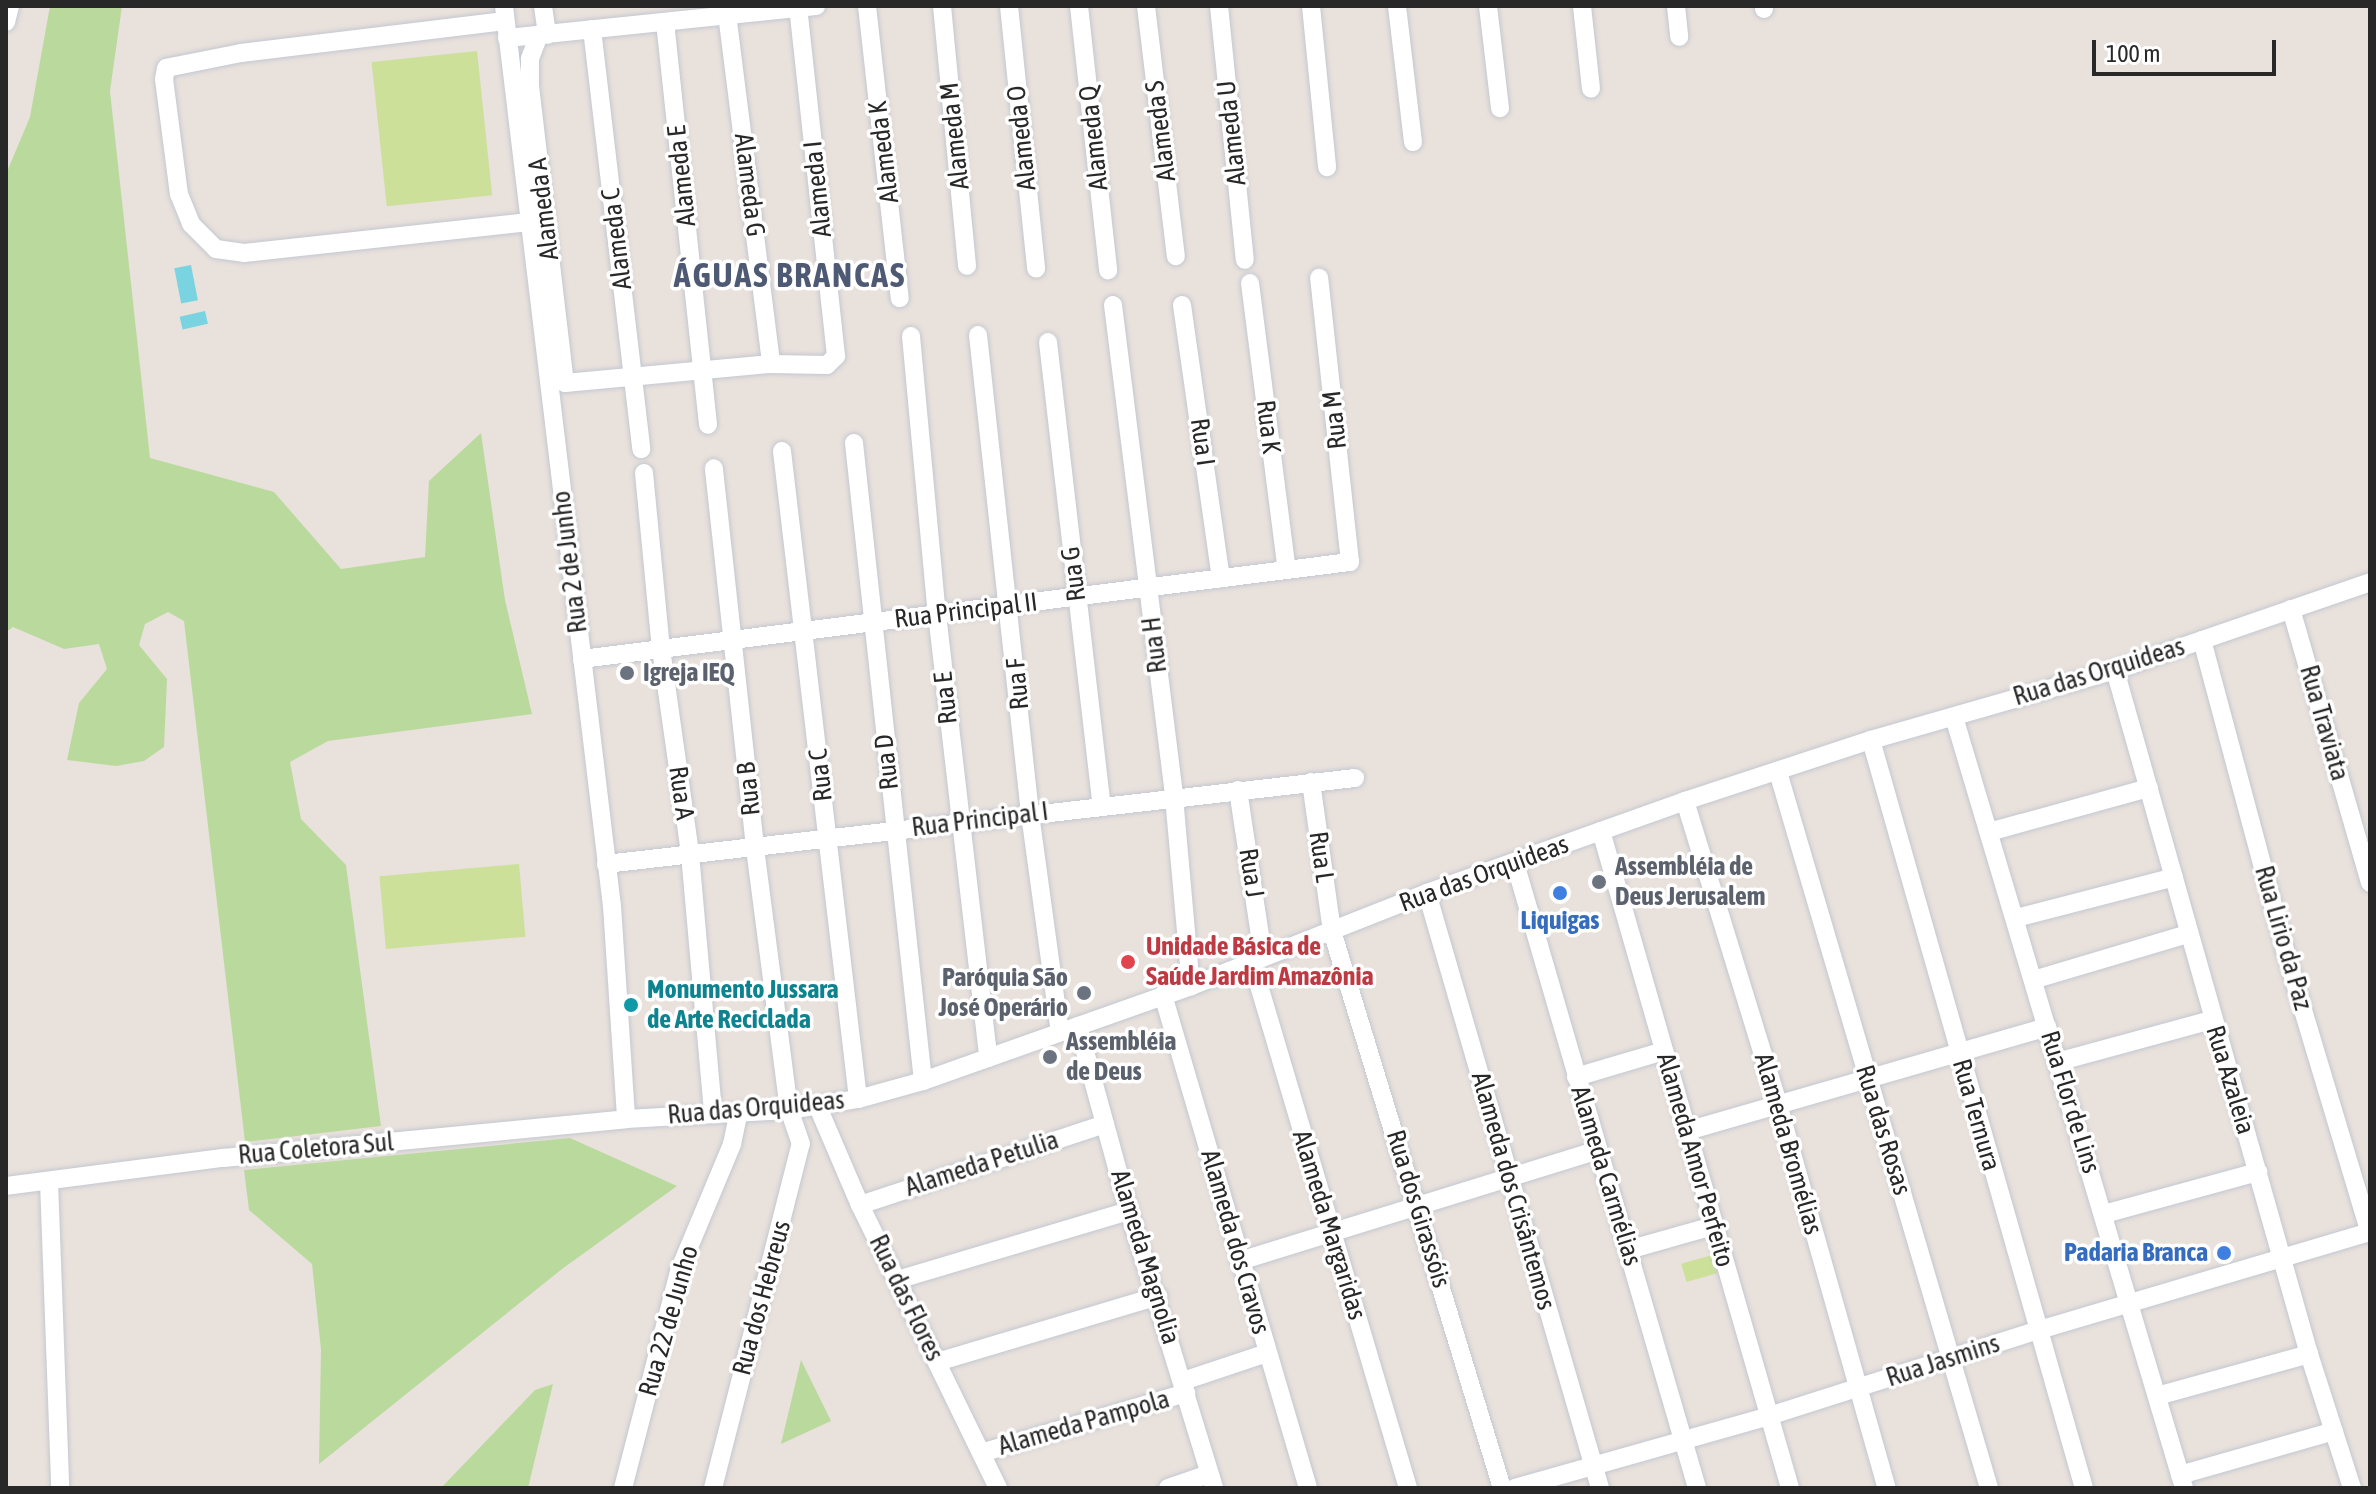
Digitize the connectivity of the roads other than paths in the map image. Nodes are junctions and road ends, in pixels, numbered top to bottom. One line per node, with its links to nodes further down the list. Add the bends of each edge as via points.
1 (10, 6): 16 (street)
2 (543, 6): 20 (street)
3 (867, 6): 34 (street, Alameda K)
4 (942, 6): 29 (street, Alameda M)
5 (1009, 6): 30 (street, Alameda O)
6 (1079, 6): 31 (street, Alameda Q)
7 (1146, 6): 27 (street, Alameda S)
8 (1219, 6): 28 (street, Alameda U)
9 (1311, 6): 25 (street)
10 (1397, 6): 24 (street)
11 (1488, 6): 23 (street)
12 (1582, 6): 22 (street)
13 (1676, 6): 21 (street)
14 (807, 7): 15 (street); 40 (street, Alameda I, via 836,356 827,365)
15 (727, 11): 18 (street); 40 (street, Alameda G)
16 (6, 22)
17 (505, 22): 20 (street); 26 (street, Rua 2 de Junho); 26 (street, via 241,53 164,72 179,194 191,224 216,249 244,253)
18 (665, 22): 19 (street); 41 (street, Alameda E)
19 (592, 29): 20 (street); 42 (street, Alameda C)
20 (543, 35): 42 (street, Alameda A, via 530,59 530,86 565,383)
21 (1679, 37)
22 (1591, 89)
23 (1500, 108)
24 (1413, 142)
25 (1327, 167)
26 (529, 222): 63 (street, Rua 2 de Junho)
27 (1176, 256)
28 (1245, 260)
29 (967, 266)
30 (1036, 269)
31 (1108, 270)
32 (1319, 278): 49 (street, Rua M)
33 (1250, 283): 50 (street, Rua K)
34 (900, 298)
35 (1113, 305): 53 (street, Rua H)
36 (1182, 305): 51 (street, Rua I)
37 (978, 335): 55 (street, Rua F)
38 (911, 336): 57 (street, Rua E)
39 (1048, 342): 54 (street, Rua G)
40 (771, 364): 41 (street)
41 (703, 369): 42 (street); 43 (street, Alameda E)
42 (633, 378): 45 (street, Alameda C)
43 (708, 425)
44 (854, 443): 58 (street, Rua D)
45 (641, 449)
46 (782, 451): 59 (street, Rua C)
47 (714, 468): 60 (street, Rua B)
48 (644, 473): 62 (street, Rua A)
49 (1350, 562): 50 (street, Rua Principal II)
50 (1287, 570): 51 (street, Rua Principal II)
51 (1221, 578): 53 (street, Rua Principal II)
52 (2370, 582): 56 (street, Rua das Orquideas)
53 (1148, 588): 54 (street, Rua Principal II); 72 (street, Rua H)
54 (1077, 597): 55 (street, Rua Principal II); 74 (street, Rua G)
55 (1010, 605): 57 (street, Rua Principal II); 75 (street, Rua F)
56 (2291, 609): 61 (street, Rua das Orquideas); 86 (street, Rua Traviata)
57 (937, 614): 58 (street, Rua Principal II); 76 (street, Rua E)
58 (873, 622): 59 (street, Rua Principal II); 77 (street, Rua D)
59 (805, 631): 60 (street, Rua Principal II); 80 (street, Rua C)
60 (733, 640): 62 (street, Rua Principal II); 81 (street, Rua B)
61 (2202, 640): 64 (street, Rua das Orquideas); 126 (street, Rua Lirio da Paz, via 2285,950)
62 (661, 649): 63 (street, Rua Principal II); 82 (street, Rua A)
63 (582, 659): 84 (street, Rua 2 de Junho)
64 (2115, 670): 65 (street, Rua das Orquideas); 70 (street, Rua Azaleia)
65 (1954, 717): 66 (street, Rua das Orquideas); 79 (street, Rua Flor de Lins)
66 (1871, 740): 67 (street, Rua das Orquideas); 100 (street, Rua Ternura)
67 (1778, 772): 73 (street, Rua das Orquideas); 104 (street, Rua das Rosas)
68 (1355, 778): 69 (street, Rua Principal I)
69 (1311, 782): 71 (street, Rua Principal I); 89 (street, Rua L)
70 (2149, 788): 79 (street); 85 (street, Rua Azaleia)
71 (1238, 790): 72 (street, Rua Principal I); 91 (street, Rua J)
72 (1174, 797): 74 (street, Rua Principal I); 93 (street, Rua H)
73 (1685, 801): 78 (street, Rua das Orquideas); 107 (street, Alameda Bromélias)
74 (1102, 806): 75 (street, Rua Principal I)
75 (1030, 814): 76 (street, Rua Principal I); 98 (street, Rua F)
76 (960, 823): 77 (street, Rua Principal I); 101 (street, Rua E)
77 (893, 830): 80 (street, Rua Principal I); 105 (street, Rua D)
78 (1601, 831): 83 (street, Rua das Orquideas); 99 (street, Alameda Amor Perfeito)
79 (1989, 832): 88 (street, Rua Flor de Lins)
80 (828, 838): 81 (street, Rua Principal I); 106 (street, Rua C)
81 (755, 847): 82 (street, Rua Principal I); 109 (street, Rua B)
82 (690, 854): 84 (street, Rua Principal I); 111 (street, Rua A)
83 (1515, 863): 87 (street, Rua das Orquideas); 103 (street, Alameda Carmélias)
84 (606, 864): 112 (street, Rua 2 de Junho)
85 (2174, 877): 88 (street); 90 (street, Rua Azaleia)
86 (2370, 883)
87 (1427, 893): 89 (street, Rua das Orquideas); 117 (street, Alameda dos Crisântemos)
88 (2016, 918): 92 (street, Rua Flor de Lins)
89 (1332, 931): 91 (street, Rua das Orquideas); 121 (street, Rua dos Girassóis)
90 (2187, 934): 92 (street); 95 (street, Rua Azaleia)
91 (1258, 959): 93 (street, Rua das Orquideas); 125 (street, Alameda Margaridas)
92 (2033, 980): 97 (street, Rua Flor de Lins)
93 (1191, 986): 94 (street, Rua das Orquideas)
94 (1163, 995): 96 (street, Rua das Orquideas); 129 (street, Alameda dos Cravos)
95 (2212, 1020): 102 (street); 116 (street, Rua Azaleia)
96 (1078, 1026): 98 (street, Rua das Orquideas); 113 (street, Alameda Magnolia)
97 (2047, 1027): 100 (street); 102 (street, Rua Flor de Lins)
98 (1060, 1032): 101 (street, Rua das Orquideas)
99 (1664, 1051): 103 (street); 114 (street, Alameda Amor Perfeito)
100 (1958, 1053): 104 (street); 133 (street, Rua Ternura)
101 (988, 1058): 105 (street, Rua das Orquideas)
102 (2057, 1062): 123 (street, Rua Flor de Lins)
103 (1576, 1077): 115 (street, Alameda Carmélias)
104 (1868, 1080): 107 (street); 136 (street, Rua das Rosas)
105 (923, 1081): 106 (street, Rua das Orquideas)
106 (858, 1099): 108 (street, Rua das Orquideas)
107 (1778, 1104): 114 (street); 139 (street, Alameda Bromélias)
108 (818, 1107): 109 (street, Rua das Orquideas); 120 (street, Rua das Flores)
109 (789, 1110): 110 (street, Rua das Orquideas); 150 (street, Rua dos Hebreus, via 801,1144)
110 (739, 1112): 111 (street, Rua das Orquideas); 149 (street, Rua 22 de Junho, via 732,1144 679,1271)
111 (713, 1113): 112 (street, Rua das Orquideas)
112 (626, 1119): 118 (street, Rua Coletora Sul, via 223,1158)
113 (1105, 1124): 120 (street, Alameda Petulia); 122 (street, Alameda Magnolia)
114 (1687, 1131): 124 (street, Alameda Amor Perfeito)
115 (1598, 1150): 117 (street); 127 (street, Alameda Carmélias)
116 (2258, 1172): 123 (street); 128 (street, Rua Azaleia)
117 (1509, 1178): 121 (street); 145 (street, Alameda dos Crisântemos)
118 (49, 1181): 119 (street, Rua Coletora Sul); 148 (street)
119 (6, 1186)
120 (860, 1205): 130 (street, Rua das Flores)
121 (1418, 1206): 125 (street); 155 (street, Rua dos Girassóis)
122 (1129, 1211): 130 (street); 131 (street, Alameda Magnolia)
123 (2104, 1214): 132 (street, Rua Flor de Lins)
124 (1713, 1226): 127 (street); 141 (street, Alameda Amor Perfeito)
125 (1331, 1233): 129 (street); 154 (street, Alameda Margaridas)
126 (2370, 1233): 128 (street, Rua Jasmins)
127 (1628, 1250): 143 (street, Alameda Carmélias)
128 (2282, 1260): 132 (street, Rua Jasmins); 135 (street, Rua Azaleia)
129 (1240, 1261): 134 (street, Alameda dos Cravos)
130 (897, 1280): 137 (street, Rua das Flores)
131 (1158, 1296): 137 (street); 138 (street, Alameda Magnolia)
132 (2128, 1306): 133 (street, Rua Jasmins); 140 (street, Rua Flor de Lins)
133 (2039, 1330): 136 (street, Rua Jasmins); 162 (street, Rua Ternura)
134 (1267, 1353): 138 (street, Alameda Pampola); 153 (street, Alameda dos Cravos)
135 (2309, 1354): 140 (street); 142 (street, Rua Azaleia)
136 (1952, 1358): 139 (street, Rua Jasmins); 161 (street, Rua das Rosas)
137 (937, 1362): 144 (street, Rua das Flores)
138 (1185, 1387): 144 (street, Alameda Pampola); 146 (street, Alameda Magnolia)
139 (1858, 1387): 141 (street, Rua Jasmins); 160 (street, Alameda Bromélias)
140 (2157, 1396): 147 (street, Rua Flor de Lins)
141 (1769, 1416): 143 (street, Rua Jasmins); 159 (street, Alameda Amor Perfeito)
142 (2334, 1431): 147 (street); 163 (street, Rua Azaleia)
143 (1681, 1441): 145 (street, Rua Jasmins); 158 (street, Alameda Carmélias)
144 (981, 1453): 151 (street, Rua das Flores)
145 (1594, 1467): 156 (street, Rua Jasmins); 157 (street, Alameda dos Crisântemos)
146 (1212, 1481): 152 (street)
147 (2182, 1481)
148 (60, 1488)
149 (623, 1488)
150 (713, 1488)
151 (998, 1488)
152 (1168, 1488)
153 (1308, 1488)
154 (1408, 1488)
155 (1502, 1488)
156 (1515, 1488)
157 (1600, 1488)
158 (1697, 1488)
159 (1790, 1488)
160 (1887, 1488)
161 (1989, 1488)
162 (2084, 1488)
163 (2352, 1488)

